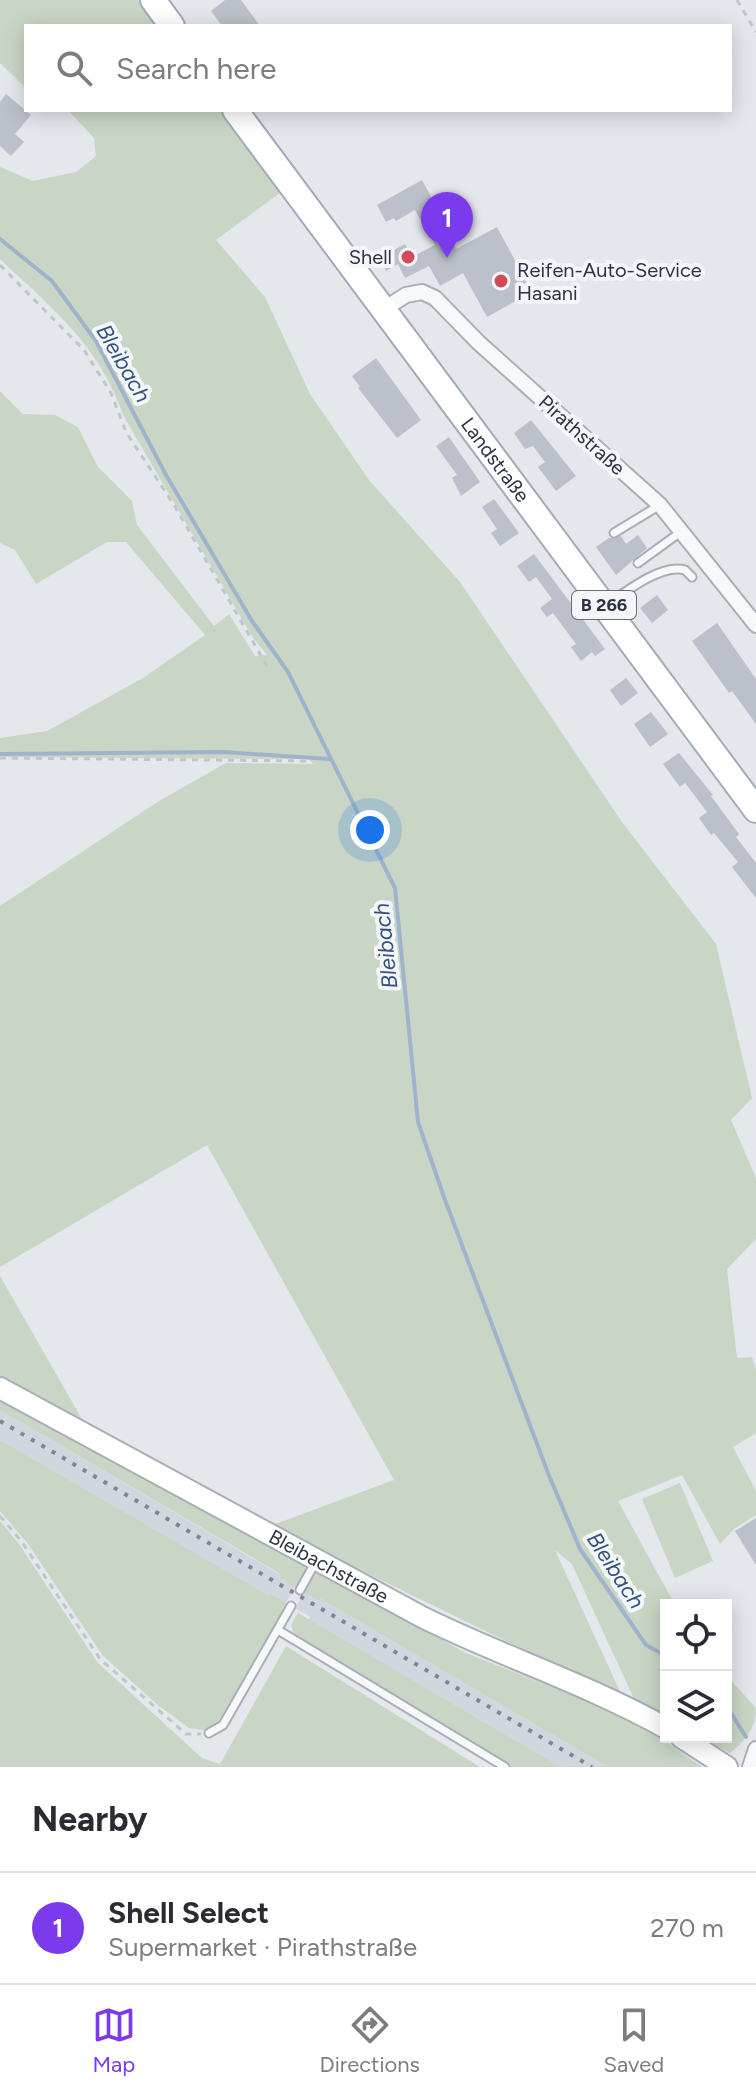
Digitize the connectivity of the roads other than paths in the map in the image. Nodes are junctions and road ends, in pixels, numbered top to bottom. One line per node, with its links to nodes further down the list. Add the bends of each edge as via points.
1 (153, 0): 2 (main road)
2 (171, 24)
3 (236, 112): 4 (main road, Landstraße / B 266)
4 (384, 309): 5 (street, Pirathstraße, via 422,292 442,304); 10 (main road, Landstraße / B 266)
5 (660, 505): 6 (street, Pirathstraße); 7 (lane)
6 (682, 531): 8 (lane); 11 (street, Pirathstraße)
7 (614, 533)
8 (638, 563)
9 (692, 577): 10 (lane, via 679,568 669,569)
10 (605, 606): 12 (main road, Landstraße / B 266)
11 (756, 625)
12 (756, 810)
13 (0, 1388): 14 (main road, Bleibachstraße)
14 (317, 1560): 15 (lane); 18 (main road, Bleibachstraße, via 481,1646 622,1703)
15 (300, 1590)
16 (291, 1606): 17 (lane)
17 (278, 1630): 19 (lane, via 223,1725); 22 (lane)
18 (660, 1725)
19 (209, 1733)
20 (690, 1743): 23 (main road)
21 (756, 1749): 24 (street)
22 (505, 1767)
23 (727, 1767)
24 (750, 1767)

